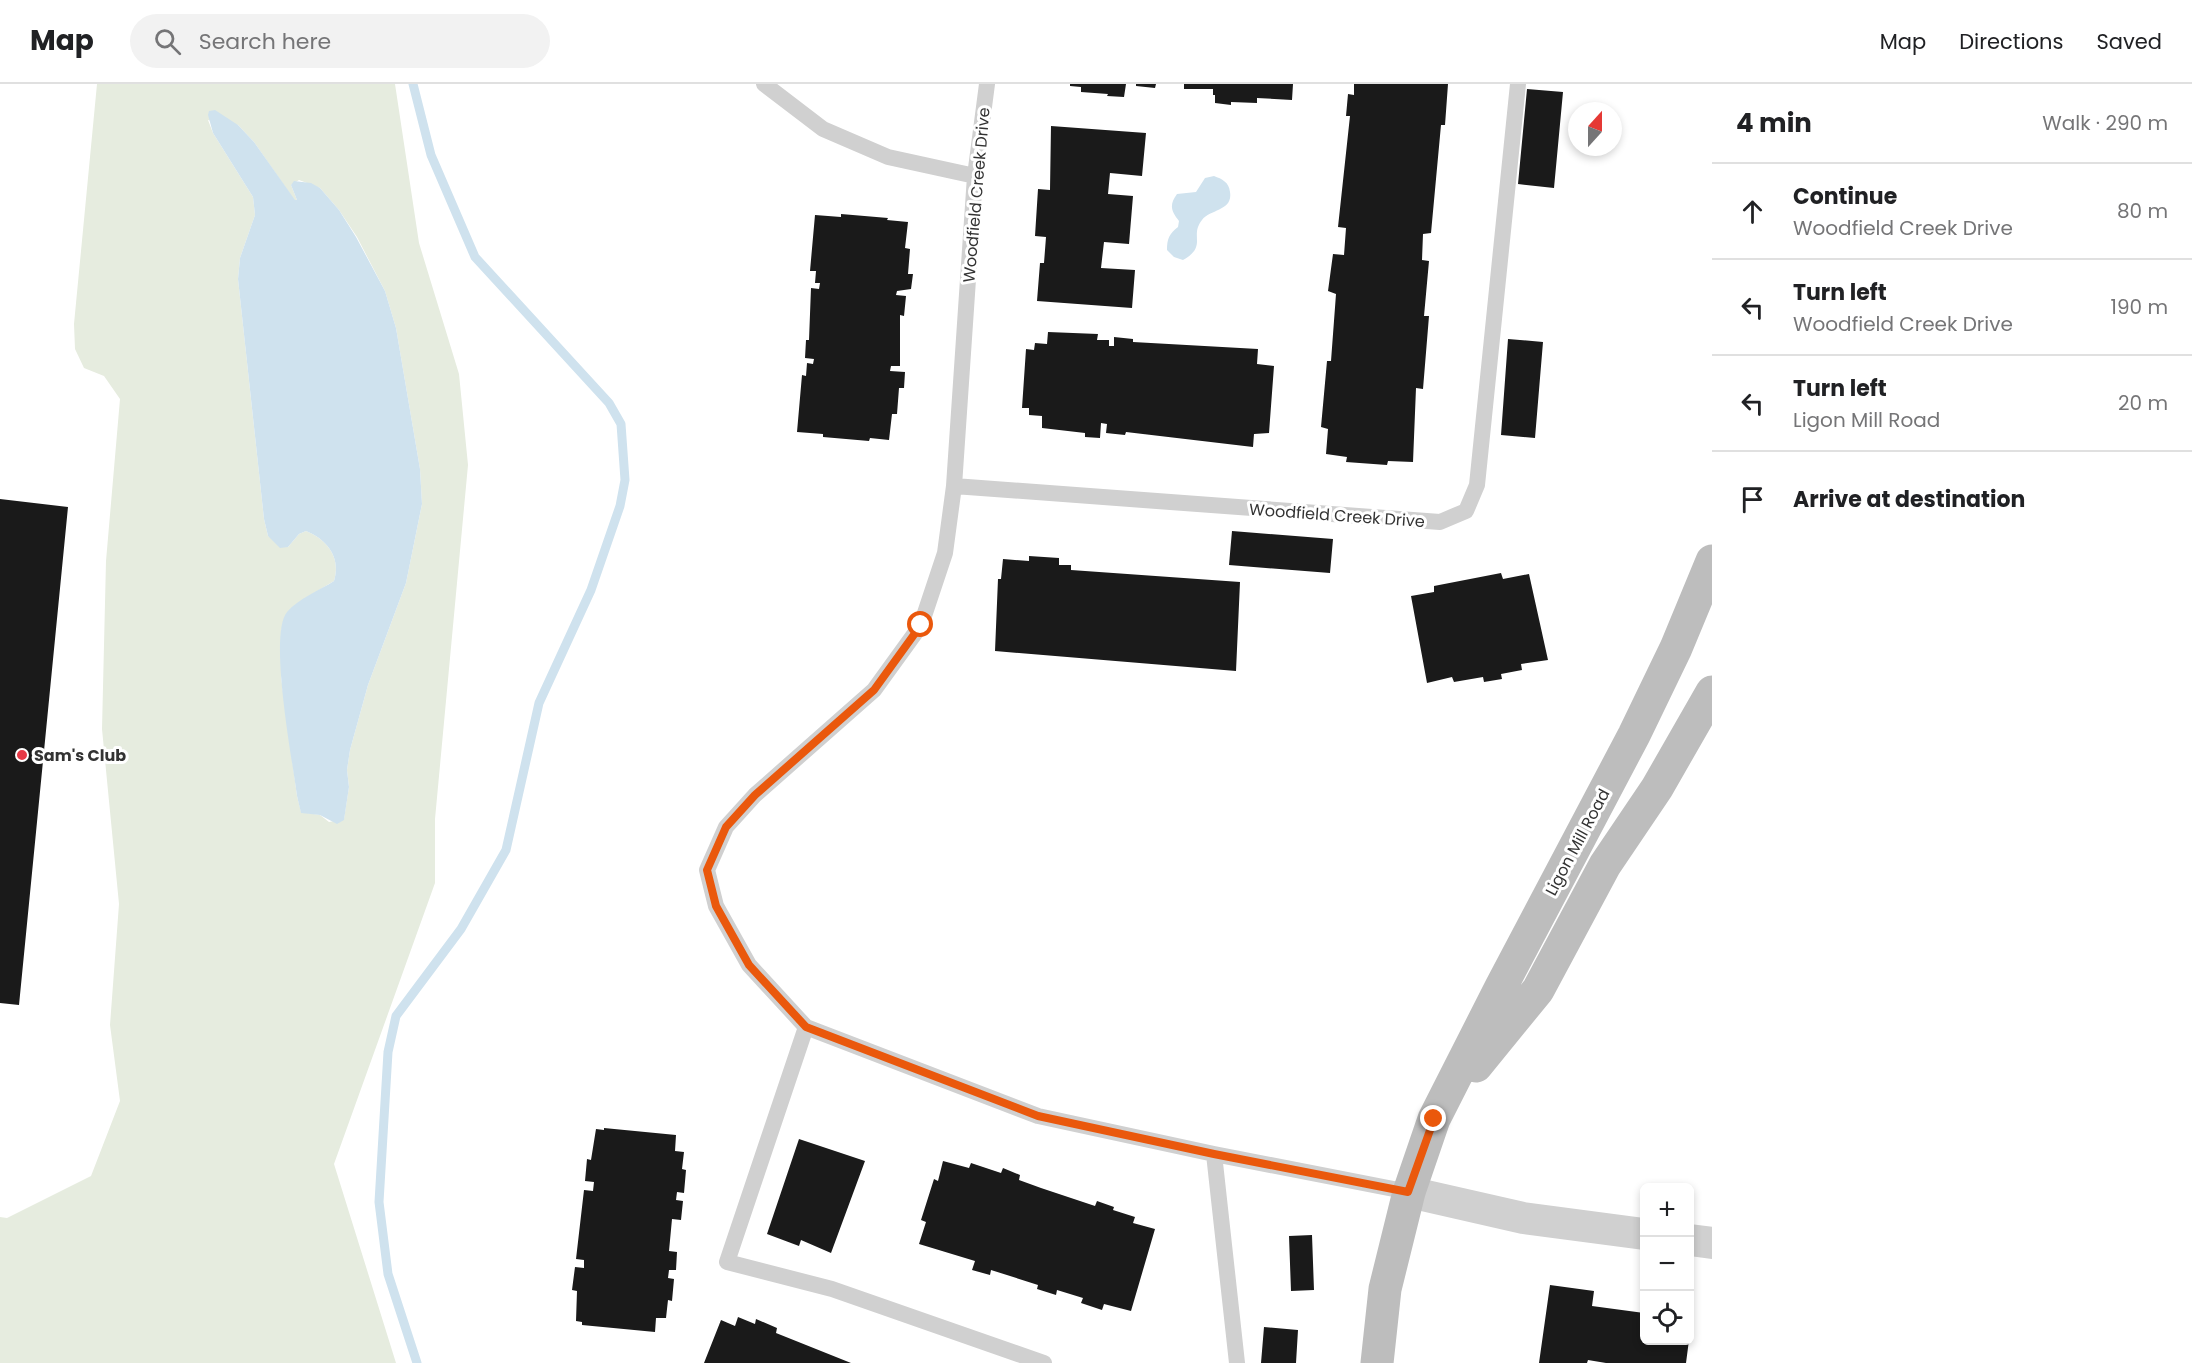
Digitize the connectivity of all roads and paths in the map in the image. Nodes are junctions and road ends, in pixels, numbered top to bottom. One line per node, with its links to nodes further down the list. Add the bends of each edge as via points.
1 (764, 84): 4 (lane, via 823,129 888,156)
2 (987, 84): 4 (lane, Woodfield Creek Drive)
3 (1518, 84): 5 (lane, Woodfield Creek Drive, via 1477,485 1466,511 1440,522)
4 (975, 176): 5 (lane, Woodfield Creek Drive)
5 (954, 486): 8 (lane, Woodfield Creek Drive, via 945,553 921,625 874,690 755,795 726,827 707,870 716,906 749,965)
6 (1712, 561): 9 (main road, Ligon Mill Road, via 1634,735)
7 (1712, 692): 9 (main road, Ligon Mill Road, via 1657,788 1605,865 1538,990)
8 (806, 1027): 10 (lane, Woodfield Creek Drive, via 1038,1116); 15 (lane, via 727,1262 832,1289)
9 (1434, 1119): 11 (main road, Ligon Mill Road)
10 (1214, 1154): 11 (lane, Woodfield Creek Drive); 16 (lane)
11 (1408, 1192): 12 (street, via 1523,1218); 17 (main road, Ligon Mill Road, via 1385,1289)
12 (1640, 1233)
13 (1694, 1241): 14 (street)
14 (1712, 1243)
15 (1044, 1363)
16 (1237, 1363)
17 (1377, 1363)

